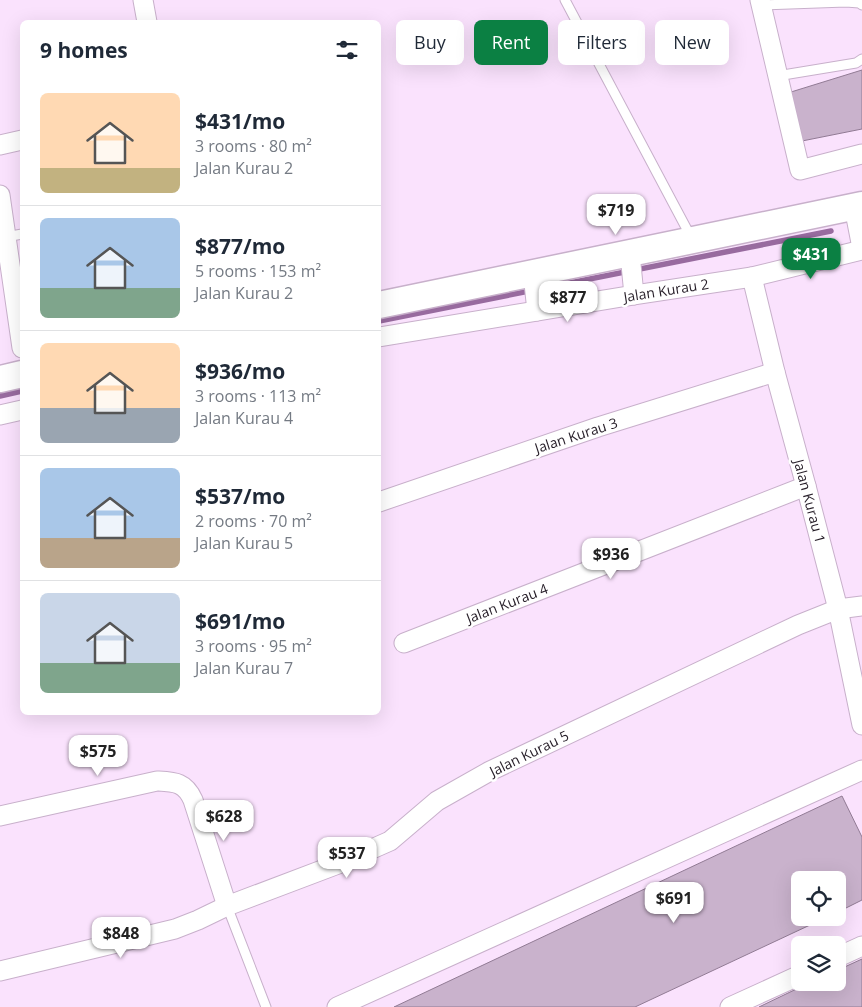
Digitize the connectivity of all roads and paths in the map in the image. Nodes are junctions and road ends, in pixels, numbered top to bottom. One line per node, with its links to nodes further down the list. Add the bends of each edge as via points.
1 (143, 0): 5 (street)
2 (565, 0): 14 (lane)
3 (761, 3): 4 (lane, via 846,2); 7 (street)
4 (862, 5)
5 (147, 20)
6 (862, 59): 7 (lane, via 856,63)
7 (777, 76): 10 (street, via 800,170)
8 (20, 140): 9 (street)
9 (0, 145)
10 (862, 154)
11 (0, 195): 13 (street)
12 (858, 206): 14 (street); 15 (street)
13 (14, 236): 22 (street)
14 (693, 241): 16 (street)
15 (862, 249): 17 (street, Jalan Kurau 2)
16 (631, 259): 18 (street); 19 (street)
17 (752, 277): 18 (street, Jalan Kurau 2); 24 (street, Jalan Kurau 1)
18 (633, 289): 19 (street, Jalan Kurau 2)
19 (535, 293): 21 (street); 21 (street, Jalan Kurau 2)
20 (381, 305): 21 (street)
21 (417, 314): 23 (street, Jalan Kurau 2)
22 (20, 316)
23 (381, 336)
24 (775, 372): 29 (street, Jalan Kurau 1); 30 (street, Jalan Kurau 3, via 598,427)
25 (20, 374): 26 (street)
26 (0, 379)
27 (20, 410): 28 (street)
28 (0, 415)
29 (806, 486): 32 (street, Jalan Kurau 1); 33 (street, Jalan Kurau 4)
30 (381, 501)
31 (862, 606): 32 (street, Jalan Kurau 5)
32 (838, 609): 34 (street, Jalan Kurau 1); 37 (street, Jalan Kurau 5, via 490,771 438,801 390,841)
33 (404, 643)
34 (862, 725)
35 (862, 770): 43 (street)
36 (0, 816): 37 (street, via 157,781 177,782 189,790)
37 (227, 906): 40 (street, Jalan Kurau 5, via 175,929); 42 (lane)
38 (862, 946): 39 (street)
39 (846, 953)
40 (0, 972)
41 (791, 978): 44 (street)
42 (266, 1007)
43 (336, 1007)
44 (730, 1007)

